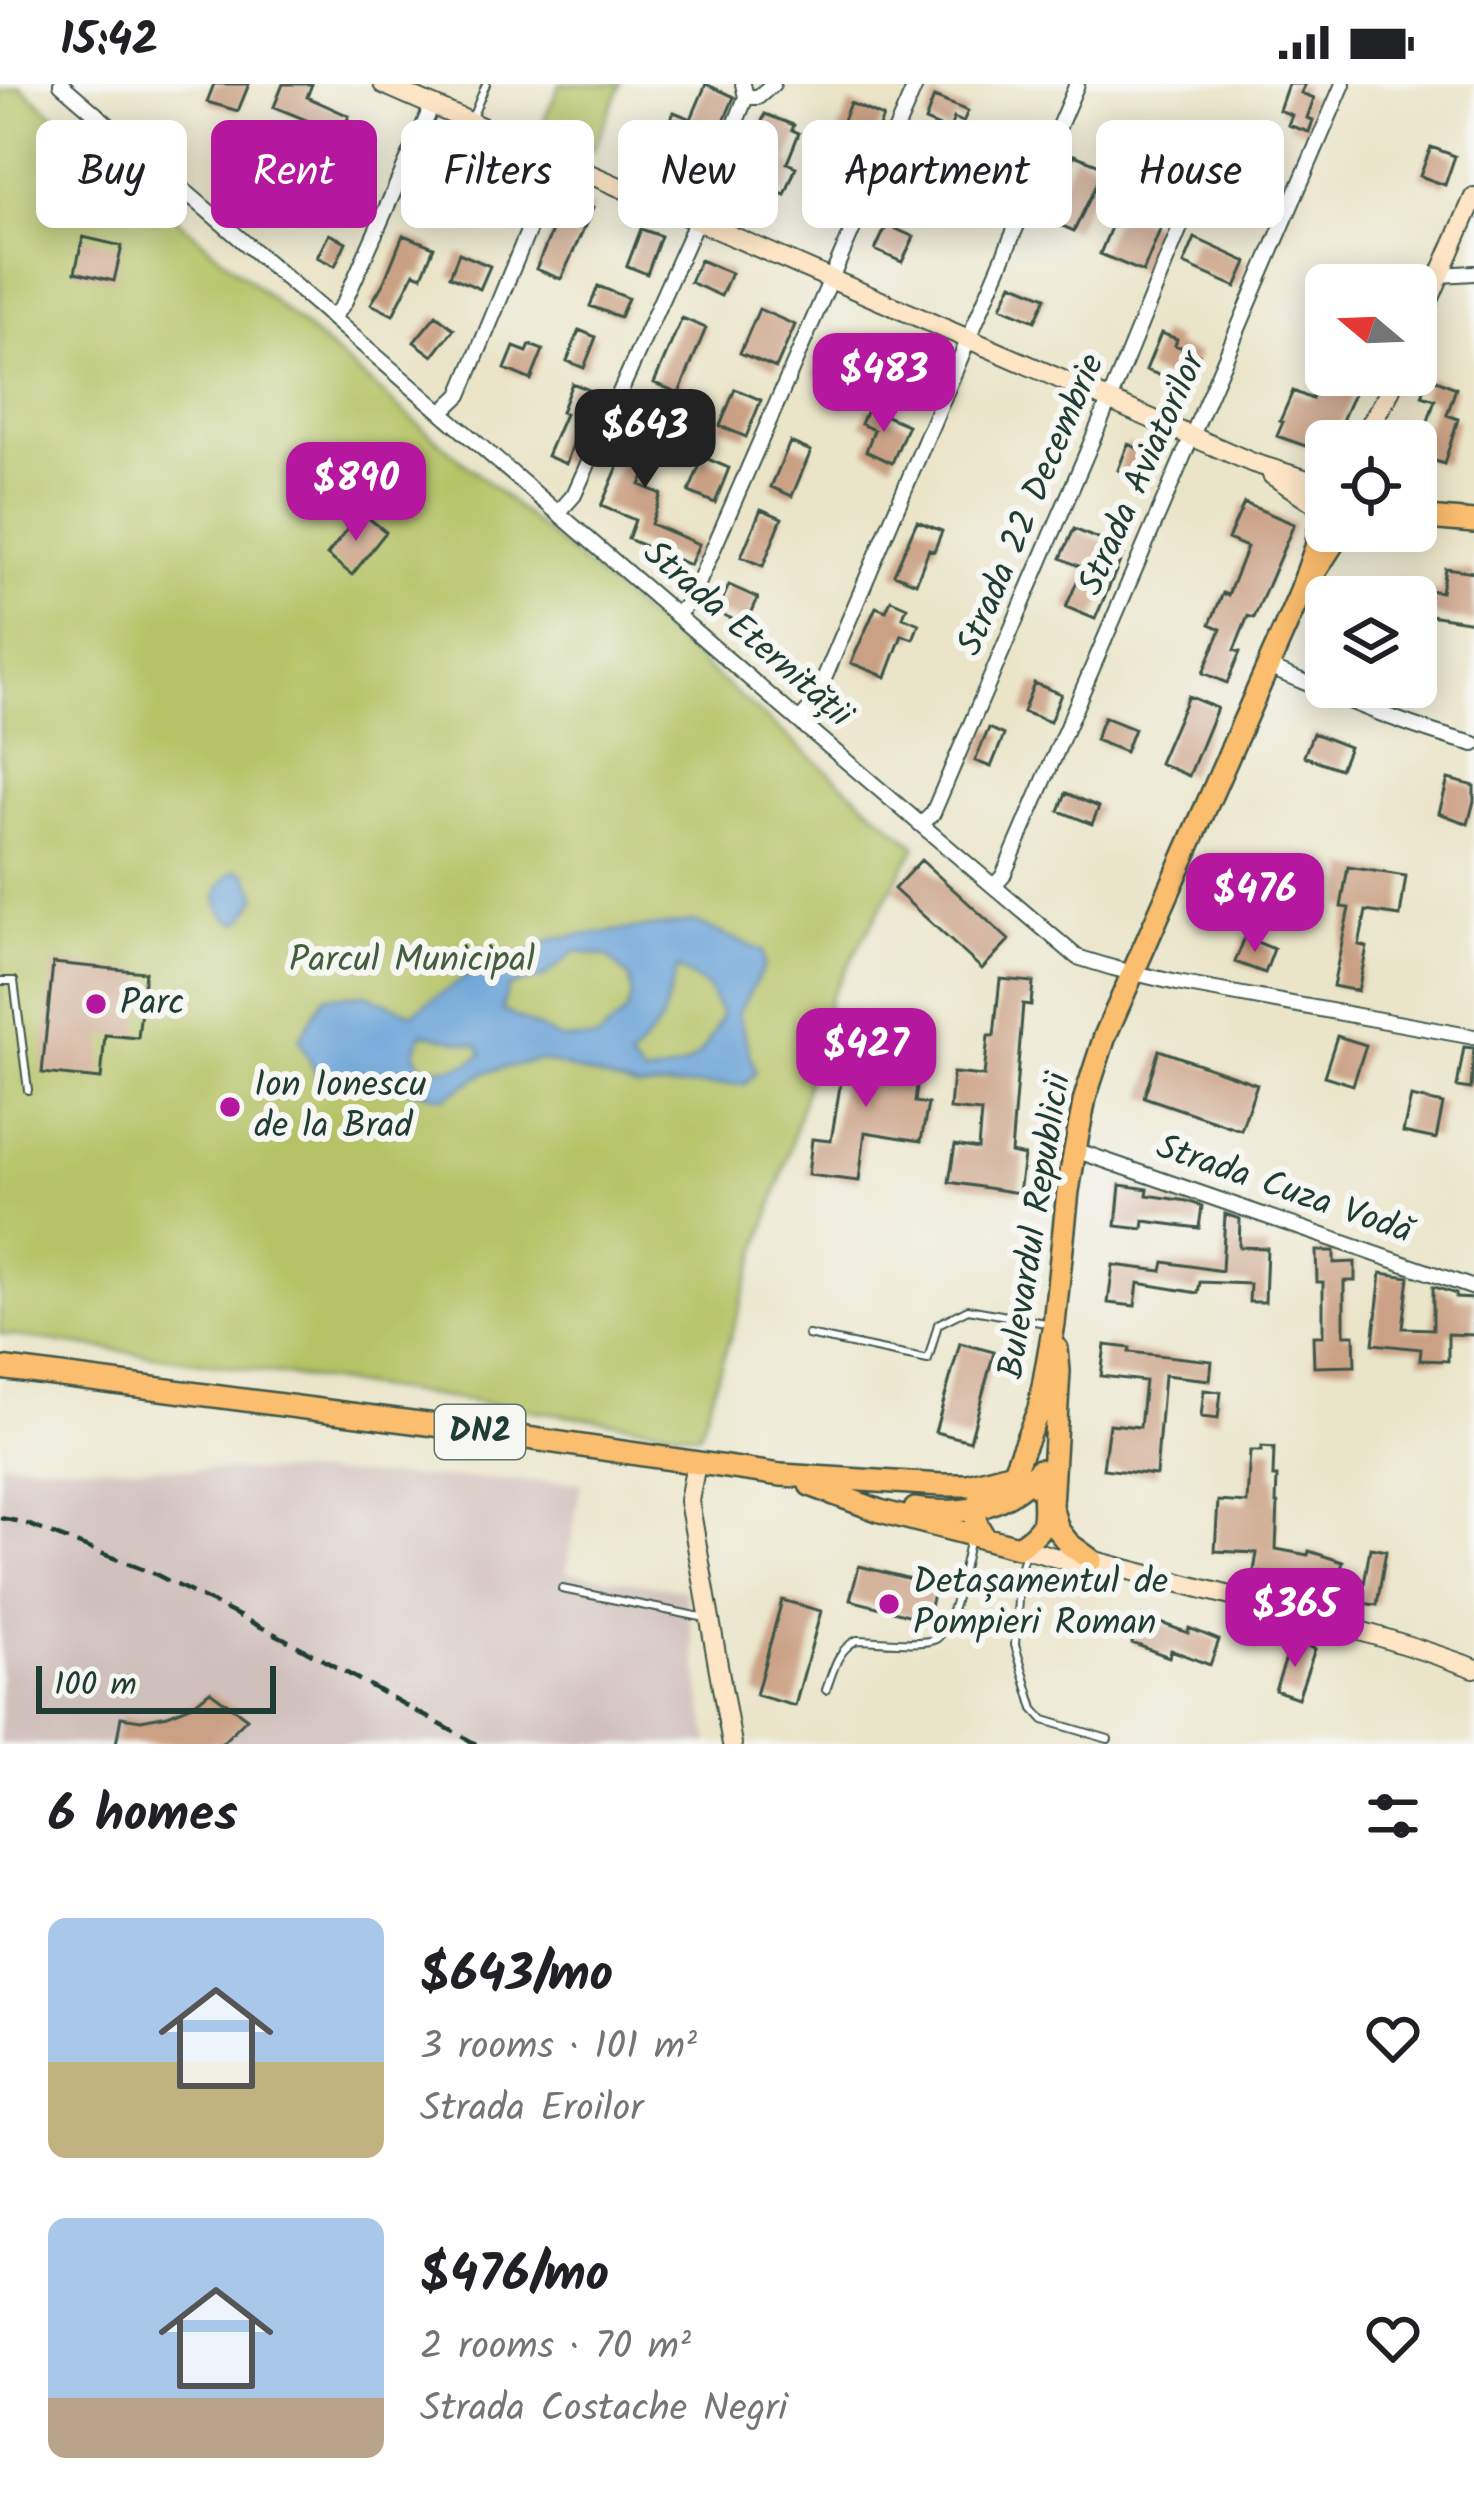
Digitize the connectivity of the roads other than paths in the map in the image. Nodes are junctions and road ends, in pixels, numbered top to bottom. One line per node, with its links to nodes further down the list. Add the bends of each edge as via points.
1 (62, 84): 22 (street, Strada Eternității)
2 (383, 84): 9 (street)
3 (486, 84): 11 (lane)
4 (773, 84): 8 (street, via 758,97)
5 (916, 84): 20 (street)
6 (1077, 84): 23 (street)
7 (1343, 84): 29 (street, Strada Aviatorilor)
8 (745, 91): 12 (street)
9 (432, 106): 10 (street); 22 (street)
10 (466, 120)
11 (472, 120)
12 (734, 120)
13 (1474, 196): 19 (street)
14 (529, 228): 26 (street, via 460,394)
15 (693, 228): 33 (street, via 574,495)
16 (715, 228): 20 (street)
17 (1180, 228): 25 (street, Strada 22 Decembrie)
18 (1474, 273): 19 (street)
19 (1440, 274): 21 (street)
20 (832, 280): 23 (street); 39 (street, via 691,600)
21 (1437, 281)
22 (332, 317): 26 (street, Strada Eternității)
23 (966, 339): 25 (street); 41 (street, via 812,707)
24 (1387, 397): 27 (street); 28 (street)
25 (1109, 401): 29 (street); 43 (street, Strada 22 Decembrie, via 933,813)
26 (442, 412): 33 (street, Strada Eternității)
27 (1373, 420)
28 (1381, 420)
29 (1191, 436): 30 (street); 44 (street, Strada Aviatorilor)
30 (1252, 463): 31 (street); 32 (street)
31 (1305, 479)
32 (1305, 501)
33 (558, 513): 39 (street, Strada Eternității)
34 (1437, 516): 35 (main road)
35 (1474, 521)
36 (1314, 552): 38 (main road, Bulevardul Republicii)
37 (1327, 552): 38 (main road, Bulevardul Republicii)
38 (1299, 596): 40 (main road, Bulevardul Republicii)
39 (677, 614): 41 (street, Strada Eternității)
40 (1268, 668): 42 (street); 45 (main road, Bulevardul Republicii)
41 (799, 721): 43 (street, Strada Eternității)
42 (1474, 744)
43 (921, 825): 44 (street, Strada Eternității)
44 (994, 886): 45 (street, Strada Eternității, via 1077,957)
45 (1133, 974): 47 (street, Strada Eternității); 49 (main road, Bulevardul Republicii, via 1105,1036)
46 (0, 981): 48 (lane, via 14,981)
47 (1474, 1037)
48 (28, 1090)
49 (1075, 1150): 50 (street, Strada Cuza Vodă); 51 (main road, Bulevardul Republicii)
50 (1474, 1288)
51 (1054, 1324): 52 (lane, via 968,1309 938,1324 928,1360); 54 (main road); 57 (main road, Bulevardul Republicii)
52 (808, 1335)
53 (0, 1368): 55 (main road, DN2)
54 (1057, 1426): 57 (main road, Bulevardul Republicii, via 1048,1454); 60 (main road)
55 (696, 1463): 56 (main road, DN2); 65 (street, via 689,1501)
56 (781, 1475): 57 (main road, DN2, via 955,1485); 58 (main road, DN2)
57 (1022, 1476): 59 (main road, via 982,1494); 60 (main road, via 1043,1491)
58 (850, 1498): 59 (main road, DN2); 61 (main road, DN2)
59 (975, 1509): 61 (main road)
60 (1048, 1513): 62 (main road); 63 (main road)
61 (978, 1536): 62 (main road, DN2); 67 (lane, via 943,1632 929,1641 857,1640 840,1652)
62 (1022, 1548): 63 (street); 68 (lane, via 1015,1645 1034,1709 1044,1720)
63 (1091, 1561): 66 (street)
64 (562, 1589): 65 (lane)
65 (710, 1618): 69 (street)
66 (1474, 1668)
67 (826, 1690)
68 (1108, 1739)
69 (733, 1744)

